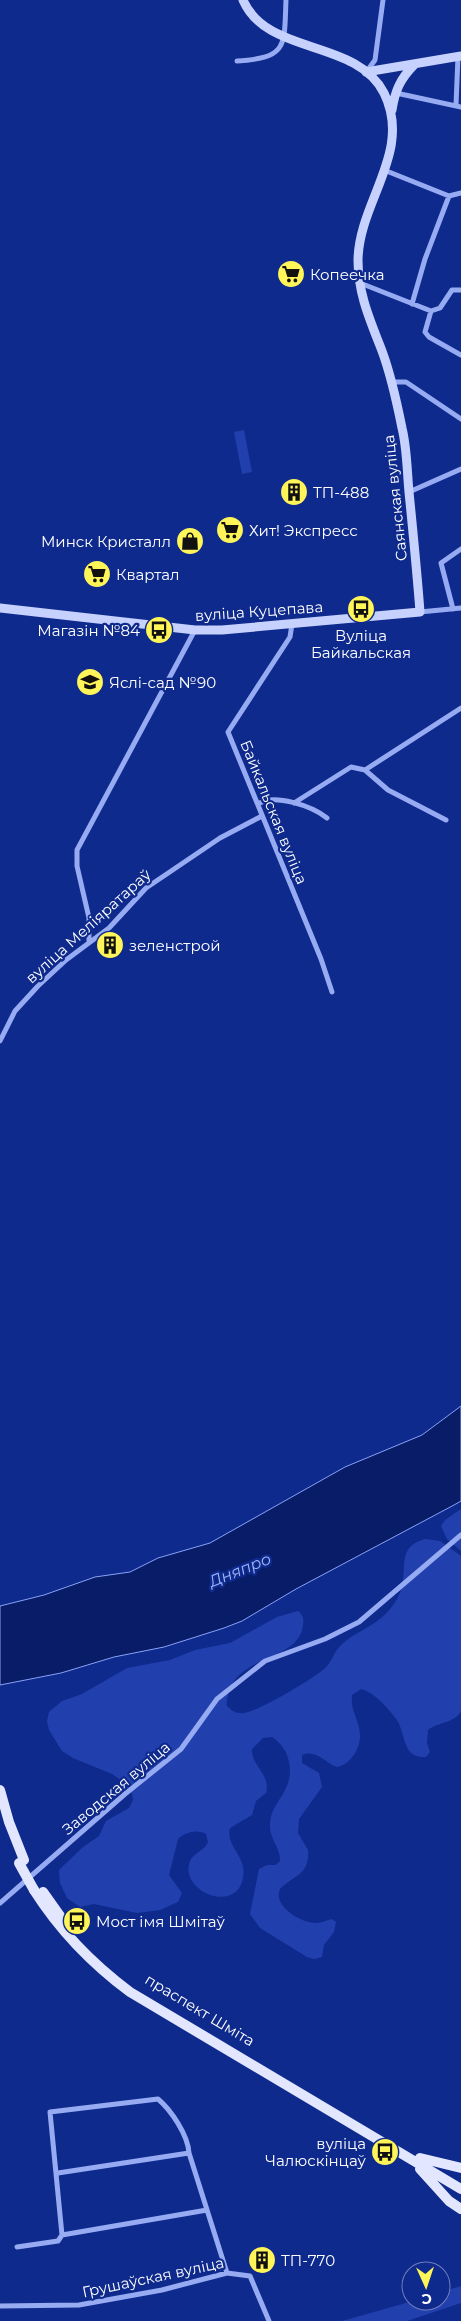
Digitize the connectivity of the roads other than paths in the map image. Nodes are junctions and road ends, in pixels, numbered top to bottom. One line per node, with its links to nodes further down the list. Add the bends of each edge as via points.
1 (243, 0): 4 (main road, Саянская вуліца, via 256,21)
2 (286, 0): 4 (street)
3 (382, 0): 8 (street, via 375,60)
4 (285, 37): 6 (street, via 280,48 262,60); 8 (main road, Саянская вуліца, via 347,60)
5 (460, 56): 7 (main road); 10 (street)
6 (237, 61)
7 (414, 65): 8 (main road); 9 (main road, via 403,76)
8 (366, 72): 11 (main road, Саянская вуліца, via 383,91)
9 (394, 93): 10 (street); 11 (main road)
10 (458, 106)
11 (392, 110): 12 (main road, Саянская вуліца, via 394,135)
12 (384, 170): 14 (street); 15 (main road, Саянская вуліца, via 360,247)
13 (461, 193): 14 (street)
14 (449, 196): 17 (street)
15 (359, 283): 17 (street); 20 (main road, Саянская вуліца, via 366,314)
16 (461, 290): 18 (street, via 452,290 440,308)
17 (412, 304): 18 (street)
18 (431, 311): 19 (street, via 425,332)
19 (461, 355)
20 (390, 382): 21 (street, via 406,382); 23 (main road, Саянская вуліца, via 402,428)
21 (461, 419)
22 (461, 469): 23 (street)
23 (409, 492): 28 (main road, Саянская вуліца)
24 (461, 550): 27 (street, via 441,563)
25 (0, 608): 30 (main road, вуліца Куцепава)
26 (461, 608): 27 (street, вуліца Куцепава)
27 (453, 609): 28 (street, вуліца Куцепава)
28 (420, 612): 29 (main road, вуліца Куцепава)
29 (292, 624): 30 (main road, вуліца Куцепава); 34 (street, Байкальская вуліца, via 290,637 228,732)
30 (195, 630): 38 (street, via 77,850 77,866 90,918)
31 (461, 708): 32 (street)
32 (365, 770): 33 (street, via 351,767); 37 (street, via 388,790)
33 (294, 803): 34 (street, via 265,800); 36 (street, via 317,810)
34 (258, 804): 35 (street, Байкальская вуліца)
35 (262, 816): 38 (street, вуліца Меліяратараў, via 220,838 146,888 109,928); 39 (street, Байкальская вуліца)
36 (326, 818)
37 (446, 820)
38 (89, 942): 40 (street, вуліца Меліяратараў, via 66,960 15,1011)
39 (332, 992)
40 (0, 1041)
41 (461, 1535): 45 (street, Заводская вуліца, via 359,1622 265,1662 218,1699 181,1749)
42 (0, 1790): 44 (main road, праспект Шміта)
43 (0, 1813): 44 (main road, праспект Шміта)
44 (22, 1861): 47 (main road, праспект Шміта, bridge, via 59,1927 89,1960 130,1992)
45 (0, 1904)
46 (189, 2153): 49 (street); 49 (street, via 188,2143 166,2106 158,2099 50,2112); 53 (street)
47 (417, 2160): 48 (main road); 50 (main road, праспект Шміта); 51 (main road, праспект Шміта); 52 (main road, via 449,2202)
48 (461, 2168)
49 (58, 2173): 54 (street)
50 (461, 2182)
51 (461, 2190)
52 (461, 2209)
53 (207, 2210): 54 (street); 56 (street)
54 (62, 2235): 55 (street, via 58,2241)
55 (17, 2247)
56 (227, 2273): 57 (street, Грушаўская вуліца, via 98,2303); 58 (street, Грушаўская вуліца, via 250,2276)
57 (0, 2306)
58 (267, 2320)

